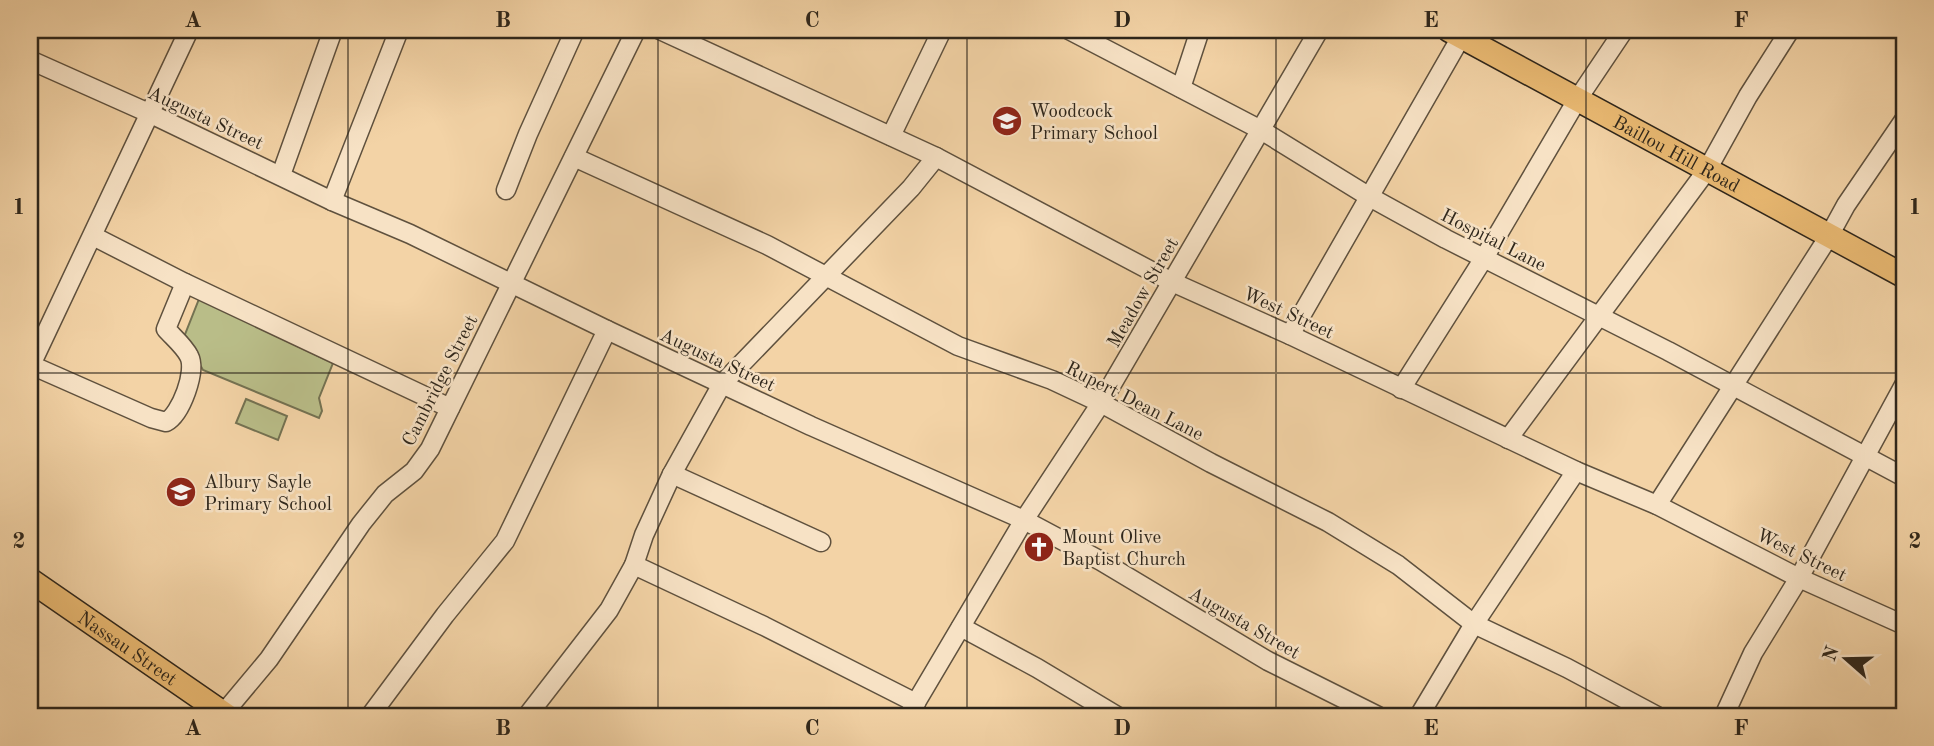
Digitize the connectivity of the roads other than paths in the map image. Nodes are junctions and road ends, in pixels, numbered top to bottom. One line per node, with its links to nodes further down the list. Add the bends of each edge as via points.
1 (189, 30): 17 (street)
2 (333, 30): 24 (street)
3 (399, 30): 27 (street)
4 (575, 30): 25 (street)
5 (636, 30): 22 (street, Cambridge Street)
6 (660, 30): 20 (street, West Street)
7 (942, 30): 20 (street)
8 (1069, 30): 15 (street, Hospital Lane)
9 (1200, 30): 15 (street)
10 (1319, 30): 19 (street, Meadow Street)
11 (1624, 30): 16 (street)
12 (1790, 30): 23 (street)
13 (1458, 32): 16 (main road, Baillou Hill Road); 26 (street)
14 (30, 60): 17 (street, Augusta Street)
15 (1181, 88): 19 (street, Hospital Lane)
16 (1577, 100): 23 (main road, Baillou Hill Road); 30 (street)
17 (151, 114): 24 (street, Augusta Street); 28 (street)
18 (1904, 120): 29 (street)
19 (1261, 130): 26 (street, Hospital Lane); 33 (street, Meadow Street)
20 (891, 135): 21 (street, West Street)
21 (936, 157): 31 (street); 33 (street, West Street)
22 (574, 158): 31 (street, Rupert Dean Lane); 35 (street, Cambridge Street)
23 (1707, 170): 29 (main road, Baillou Hill Road); 36 (street)
24 (281, 175): 27 (street, Augusta Street)
25 (506, 190)
26 (1368, 196): 30 (street, Hospital Lane); 38 (street)
27 (332, 201): 35 (street, Augusta Street)
28 (93, 236): 34 (street); 39 (street)
29 (1829, 236): 32 (main road, Baillou Hill Road); 42 (street)
30 (1484, 258): 36 (street, Hospital Lane); 43 (street)
31 (824, 276): 40 (street); 44 (street, Rupert Dean Lane, via 958,346)
32 (1904, 276)
33 (1172, 282): 38 (street, West Street); 44 (street, Meadow Street)
34 (185, 283): 39 (street, via 166,329 190,356 192,376 174,418 166,422 151,418); 45 (street)
35 (511, 284): 37 (street, Augusta Street); 45 (street, Cambridge Street)
36 (1599, 316): 42 (street, Hospital Lane); 46 (street)
37 (607, 330): 40 (street, Augusta Street); 62 (street, via 505,541)
38 (1290, 335): 43 (street, West Street)
39 (30, 366)
40 (722, 384): 49 (street); 52 (street, Augusta Street)
41 (1904, 385): 47 (street)
42 (1734, 386): 47 (street, Hospital Lane); 51 (street)
43 (1401, 389): 46 (street, West Street)
44 (1101, 403): 52 (street, Meadow Street); 57 (street, Rupert Dean Lane, via 1328,522 1398,565)
45 (450, 408): 61 (street, Cambridge Street, via 414,471 386,494 361,524)
46 (1508, 439): 48 (street, West Street)
47 (1867, 456): 50 (street, Hospital Lane); 55 (street)
48 (1576, 471): 51 (street, West Street); 57 (street)
49 (672, 474): 53 (street); 54 (street)
50 (1904, 477)
51 (1657, 505): 55 (street, West Street)
52 (1024, 520): 59 (street, Meadow Street); 65 (street, Augusta Street, via 1268,661)
53 (821, 542)
54 (634, 565): 60 (street, via 764,626); 63 (street, via 609,611)
55 (1799, 578): 58 (street, West Street); 68 (street, via 1752,653)
56 (30, 580): 61 (main road, Nassau Street)
57 (1474, 624): 66 (street); 67 (street, Rupert Dean Lane)
58 (1904, 625)
59 (961, 627): 60 (street, Meadow Street); 64 (street)
60 (912, 710)
61 (225, 715)
62 (370, 716)
63 (527, 716)
64 (1117, 716)
65 (1378, 716)
66 (1419, 716)
67 (1657, 716)
68 (1724, 716)

